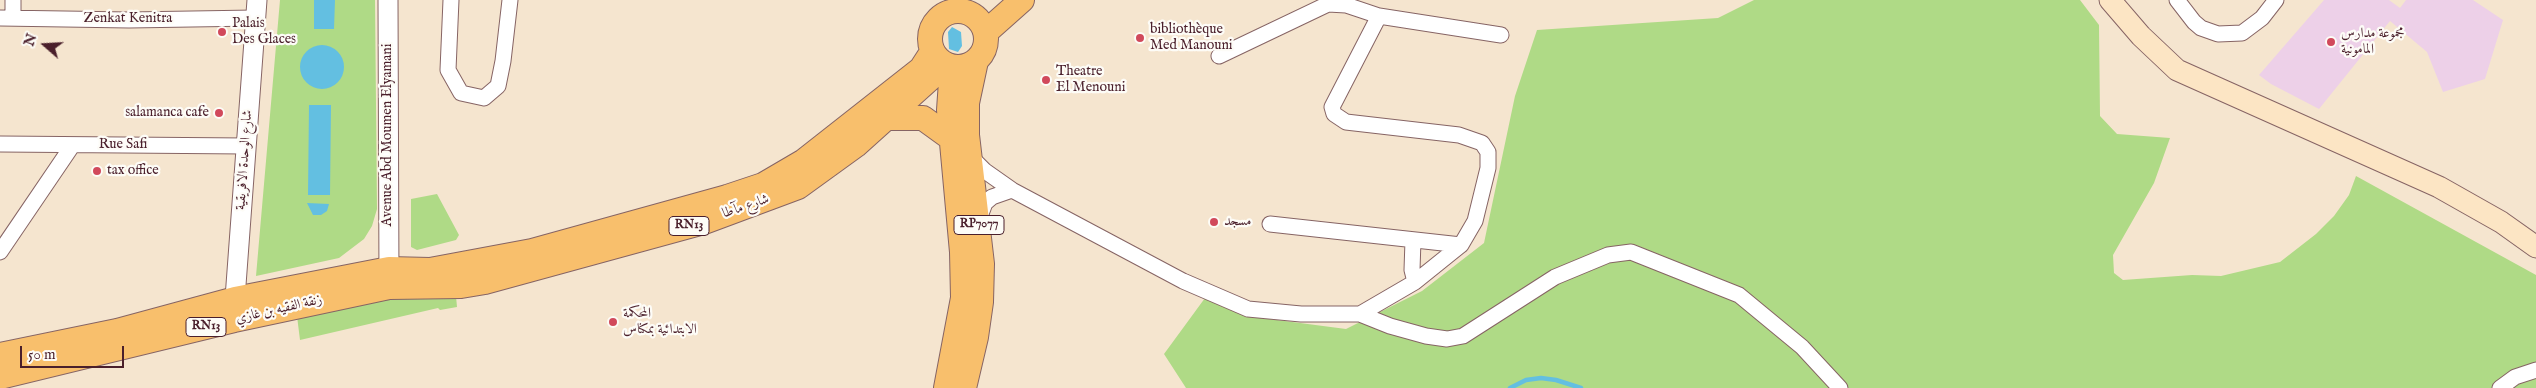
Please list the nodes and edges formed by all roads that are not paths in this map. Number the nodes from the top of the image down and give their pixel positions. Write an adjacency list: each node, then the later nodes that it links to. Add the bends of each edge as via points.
1 (13, 0): 12 (street)
2 (388, 0): 31 (street, Avenue Abd Moumen Elyamani)
3 (451, 0): 4 (street, via 448,70 461,93 484,98 498,86)
4 (510, 0)
5 (1022, 0): 13 (main road)
6 (2110, 0): 29 (main road, via 2140,36 2177,70 2439,187 2494,218)
7 (2177, 0): 8 (street, via 2194,22 2218,34 2242,33 2262,18)
8 (2276, 0)
9 (952, 7): 13 (main road, via 975,16); 16 (main road, via 930,36)
10 (256, 9): 12 (street, Zenkat Kenitra, via 129,20); 22 (street, شارع الوحدة الافريقية)
11 (1379, 16): 14 (street); 15 (street, via 1346,5 1328,4); 28 (street, via 1332,107 1334,114 1346,122 1459,135 1482,143 1488,152 1488,168 1475,221)
12 (7, 18)
13 (986, 32): 17 (main road, via 985,48)
14 (1501, 35)
15 (1219, 56)
16 (943, 61): 17 (main road, RN13, via 960,68); 18 (main road, شارع مآطا / RN13); 19 (main road, RP7077); 31 (main road, RN13, via 920,69 804,161 762,184 683,211 532,251)
17 (976, 61): 23 (main road, RP7077, via 966,104)
18 (887, 118): 19 (main road, via 923,118); 31 (main road, شارع مآطا / RN13, via 798,187 721,216 485,282 461,286)
19 (952, 138): 39 (main road, RP7077, via 963,298)
20 (0, 144): 21 (street, Rue Safi)
21 (72, 146): 22 (street, Rue Safi); 30 (street)
22 (246, 146): 33 (street, شارع الوحدة الافريقية)
23 (970, 156): 24 (street); 25 (main road, RP7077)
24 (1012, 190): 25 (street, via 992,197); 34 (street, via 1183,282 1248,308 1301,314)
25 (978, 221): 40 (main road, RP7077, via 981,302)
26 (1270, 224): 27 (street)
27 (1413, 240): 28 (street); 32 (street)
28 (1461, 245): 32 (street)
29 (2536, 247)
30 (0, 252)
31 (389, 278): 33 (main road, زنقة الفقيه بن غازي / RN13)
32 (1415, 282): 34 (street)
33 (234, 310): 35 (main road, RN13); 37 (main road, زنقة الفقيه بن غازي / RN13)
34 (1360, 314): 41 (street, via 1426,336 1447,339 1463,336 1555,277 1608,255 1632,252 1739,295 1802,347)
35 (0, 355)
36 (2536, 370): 42 (street, via 2515,377)
37 (24, 376): 38 (main road, RN13)
38 (0, 377)
39 (946, 388)
40 (964, 388)
41 (1840, 388)
42 (2500, 388)

